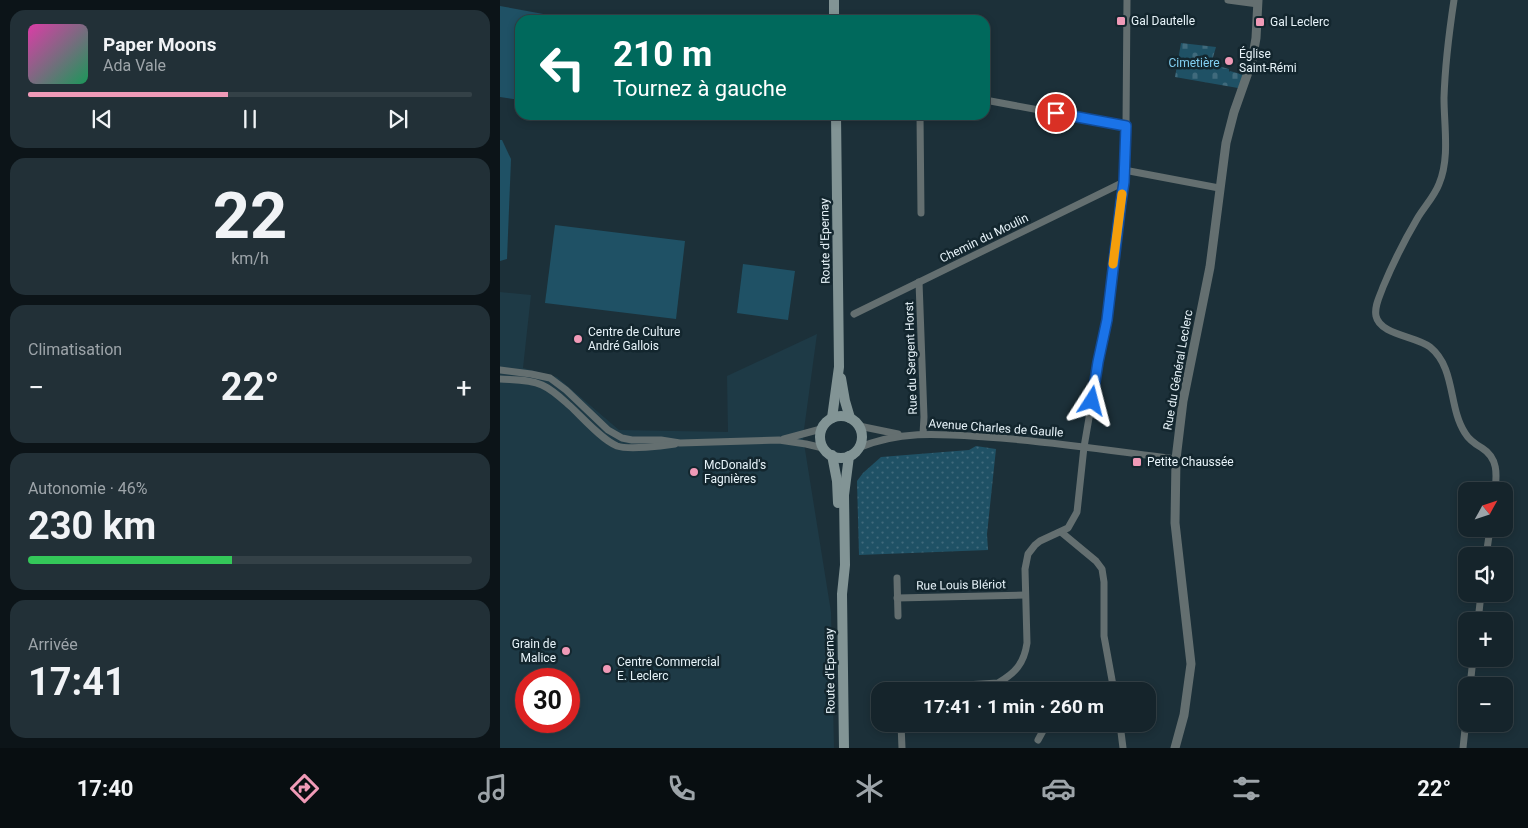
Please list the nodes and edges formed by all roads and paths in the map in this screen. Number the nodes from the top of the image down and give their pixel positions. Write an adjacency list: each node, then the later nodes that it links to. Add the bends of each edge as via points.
1 (834, 0): 6 (main road)
2 (1127, 0): 10 (street)
3 (1228, 0): 5 (street)
4 (1454, 0): 34 (street, via 1446,56 1443,172 1390,269 1376,315 1384,327 1423,342 1437,354 1448,376 1464,433 1490,454 1496,467)
5 (1258, 2): 13 (street, Rue du Général Leclerc, via 1252,62 1230,129)
6 (834, 15)
7 (990, 101): 10 (street)
8 (836, 120): 17 (main road, Route d'Epernay)
9 (920, 120): 14 (street)
10 (1126, 126): 11 (street)
11 (1124, 170): 12 (street); 13 (street)
12 (1124, 182): 15 (street, Chemin du Moulin); 28 (street, via 1107,320)
13 (1219, 188): 33 (street, Rue du Général Leclerc, via 1210,267 1182,401)
14 (922, 213)
15 (919, 282): 16 (street, Chemin du Moulin); 24 (street, Rue du Sergent Horst)
16 (854, 314)
17 (839, 367): 20 (main road, Route d'Epernay); 21 (main road, Route d'Epernay)
18 (500, 370): 27 (street, via 550,378 608,430 622,438)
19 (500, 379): 27 (street, via 541,384 616,446)
20 (832, 418): 21 (main road); 23 (main road)
21 (850, 418): 22 (main road)
22 (859, 426): 25 (street, Avenue Charles de Gaulle); 30 (main road, via 862,436)
23 (821, 429): 26 (street); 29 (main road, via 819,436)
24 (923, 434): 25 (street, Avenue Charles de Gaulle); 28 (street, Avenue Charles de Gaulle, via 1006,438)
25 (903, 435): 30 (street, Avenue Charles de Gaulle)
26 (779, 440): 27 (street); 29 (street)
27 (680, 443)
28 (1084, 447): 33 (street, Avenue Charles de Gaulle); 35 (street, via 1077,512 1068,528)
29 (824, 448): 31 (main road)
30 (858, 448): 32 (main road)
31 (832, 455): 32 (main road); 37 (main road, Route d'Epernay, via 837,481)
32 (850, 456): 37 (main road, Route d'Epernay, via 844,495)
33 (1176, 459): 51 (street, Rue du Général Leclerc, via 1175,522 1191,664 1184,715)
34 (1495, 482)
35 (1060, 532): 38 (street, via 1040,541 1028,554); 42 (street, via 1102,569 1104,636)
36 (897, 578): 39 (street, Rue Louis Blériot)
37 (842, 594): 48 (main road, Route d'Epernay)
38 (1025, 595): 39 (street, Rue Louis Blériot); 41 (street, via 1025,654 1016,670)
39 (897, 598): 40 (street, Rue Louis Blériot)
40 (898, 616)
41 (1000, 682)
42 (1112, 682)
43 (901, 732): 49 (street)
44 (1042, 732): 47 (street)
45 (1121, 732): 50 (street)
46 (1465, 732): 52 (street)
47 (1038, 740)
48 (844, 748)
49 (902, 748)
50 (1123, 748)
51 (1175, 748)
52 (1463, 748)

